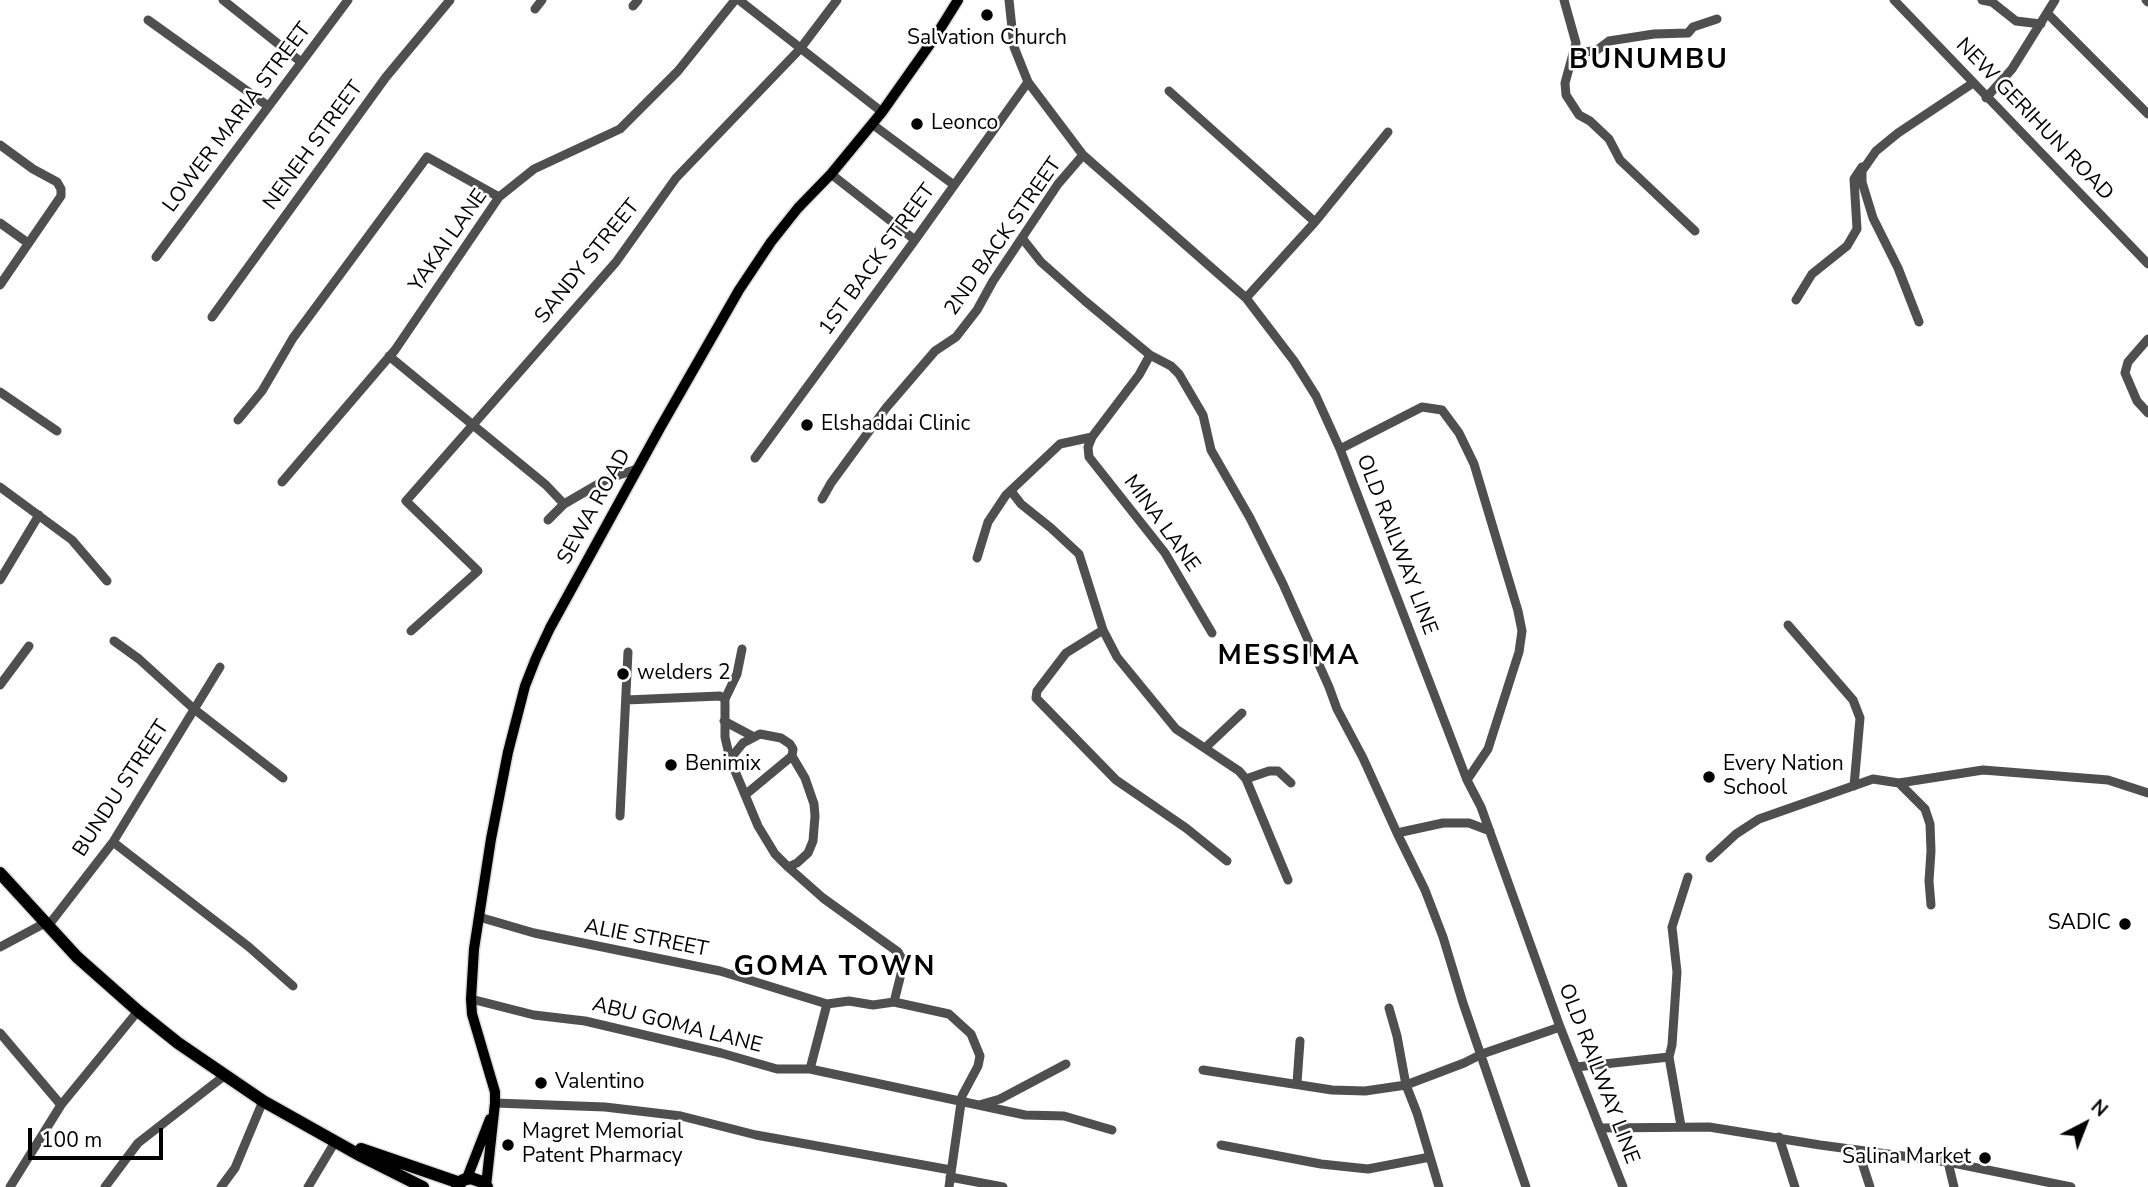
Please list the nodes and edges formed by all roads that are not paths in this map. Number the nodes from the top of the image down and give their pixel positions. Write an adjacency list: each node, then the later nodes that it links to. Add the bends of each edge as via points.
1 (223, 0): 20 (street)
2 (348, 0): 20 (street, LOWER MARIA STREET)
3 (542, 0): 13 (street)
4 (737, 0): 18 (street); 35 (street, YAKAI LANE, via 678,71 620,129 534,169)
5 (837, 0): 18 (street, SANDY STREET)
6 (958, 0): 26 (main road, SEWA ROAD)
7 (1009, 0): 21 (street, OLD RAILWAY LINE, via 1014,47)
8 (1564, 0): 19 (street, via 1576,43)
9 (1894, 0): 22 (street, NEW GERIHUN ROAD)
10 (1982, 0): 17 (street, via 1992,2 2016,21)
11 (2055, 0): 14 (street)
12 (443, 1): 47 (street, NENEH STREET)
13 (535, 9)
14 (2047, 13): 17 (street); 27 (street)
15 (1717, 19): 19 (street, via 1688,33 1609,41 1597,50)
16 (148, 20): 25 (street)
17 (2041, 24): 24 (street, via 2012,69)
18 (800, 49): 26 (street); 55 (street, SANDY STREET, via 676,178 616,262)
19 (1574, 54): 38 (street, via 1565,83 1566,95 1579,116 1609,139 1620,160)
20 (301, 62): 25 (street, LOWER MARIA STREET)
21 (1028, 82): 31 (street, OLD RAILWAY LINE); 34 (street, 1ST BACK STREET)
22 (1973, 83): 24 (street, NEW GERIHUN ROAD); 32 (street, via 1898,133)
23 (1169, 91): 36 (street)
24 (1986, 98): 43 (street, NEW GERIHUN ROAD)
25 (268, 106): 42 (street, LOWER MARIA STREET)
26 (882, 112): 28 (main road, SEWA ROAD)
27 (2148, 114)
28 (872, 124): 33 (main road, SEWA ROAD); 34 (street)
29 (1388, 132): 36 (street)
30 (0, 145): 41 (street, via 61,189 61,196)
31 (1083, 155): 39 (street, 2ND BACK STREET); 45 (street, OLD RAILWAY LINE)
32 (1867, 160): 46 (street, via 1854,179 1857,229 1847,246 1812,274); 48 (street, via 1862,183 1869,206)
33 (831, 174): 40 (street); 60 (main road, SEWA ROAD, via 798,208 757,263)
34 (954, 185): 40 (street, 1ST BACK STREET)
35 (499, 197): 51 (street, YAKAI LANE); 54 (street, via 427,157)
36 (1315, 222): 45 (street)
37 (0, 223): 41 (street)
38 (1695, 231)
39 (1022, 238): 50 (street, via 1041,262); 64 (street, 2ND BACK STREET, via 956,337 935,351 886,408)
40 (915, 240): 59 (street, 1ST BACK STREET)
41 (28, 243): 44 (street)
42 (156, 257)
43 (2148, 264)
44 (0, 285)
45 (1246, 298): 58 (street, OLD RAILWAY LINE, via 1308,384)
46 (1796, 300)
47 (212, 317)
48 (1919, 322)
49 (2148, 339): 53 (street, via 2128,362 2125,373 2137,401)
50 (1150, 355): 57 (street); 100 (street, via 1175,370 1203,415 1211,450 1283,584)
51 (389, 356): 55 (street); 61 (street, YAKAI LANE)
52 (0, 392): 56 (street)
53 (2148, 413)
54 (238, 420)
55 (473, 424): 65 (street); 73 (street, SANDY STREET, via 405,501 478,571)
56 (57, 431)
57 (1092, 437): 63 (street, via 1060,444); 74 (street, MINA LANE, via 1089,457 1165,553)
58 (1340, 449): 92 (street, OLD RAILWAY LINE); 92 (street, via 1422,407 1442,410 1474,464 1522,631 1488,749)
59 (755, 457)
60 (637, 470): 65 (street, via 607,479); 109 (main road, SEWA ROAD, via 550,628 525,686 508,752)
61 (282, 482)
62 (0, 487): 66 (street)
63 (1012, 491): 68 (street, via 988,522); 72 (street, via 1021,505 1079,554)
64 (822, 499)
65 (564, 504): 67 (street)
66 (39, 515): 69 (street); 70 (street, via 72,540)
67 (548, 520)
68 (977, 558)
69 (0, 579)
70 (107, 580)
71 (1788, 625): 95 (street, via 1853,700 1860,718)
72 (1103, 630): 87 (street, via 1117,657 1176,729); 103 (street, via 1066,653 1035,698 1116,780)
73 (411, 631)
74 (1212, 633)
75 (114, 641): 83 (street)
76 (30, 646): 80 (street)
77 (742, 649): 81 (street)
78 (628, 652): 82 (street)
79 (220, 667): 83 (street, BUNDU STREET)
80 (0, 685)
81 (725, 699): 82 (street); 85 (street)
82 (626, 700): 98 (street)
83 (194, 709): 90 (street); 101 (street, BUNDU STREET)
84 (1242, 713): 87 (street)
85 (724, 721): 86 (street); 89 (street)
86 (754, 737): 88 (street, via 781,738 790,744); 89 (street)
87 (1205, 748): 91 (street)
88 (792, 756): 97 (street); 104 (street, via 805,778 815,816 808,853)
89 (730, 759): 97 (street)
90 (283, 778)
91 (1246, 779): 93 (street, via 1278,771); 107 (street)
92 (1467, 780): 99 (street, OLD RAILWAY LINE)
93 (1291, 783)
94 (1899, 783): 95 (street, via 1873,779); 96 (street, via 1983,770 2108,780); 108 (street, via 1925,809 1930,824)
95 (1854, 786): 102 (street, via 1759,819)
96 (2148, 793)
97 (744, 795): 104 (street, via 775,854)
98 (620, 816)
99 (1490, 831): 100 (street, via 1469,823 1443,822); 118 (street, OLD RAILWAY LINE)
100 (1398, 833): 121 (street, via 1443,937)
101 (113, 842): 110 (street, BUNDU STREET); 112 (street)
102 (1710, 858)
103 (1227, 861)
104 (788, 867): 114 (street, via 898,953 904,962)
105 (0, 873): 110 (highway)
106 (1688, 877): 122 (street, via 1672,927 1677,972)
107 (1288, 880)
108 (1931, 905)
109 (479, 917): 113 (main road, SEWA ROAD); 115 (street, ALIE STREET, via 534,933 720,971)
110 (47, 925): 111 (street); 117 (highway)
111 (0, 947)
112 (293, 986)
113 (471, 999): 125 (street, ABU GOMA LANE, via 534,1015 585,1021 777,1069); 133 (main road, SEWA ROAD)
114 (894, 1002): 115 (street, ALIE STREET); 131 (street, ALIE STREET, via 949,1014 971,1034 978,1066)
115 (827, 1004): 125 (street)
116 (1389, 1008): 129 (street)
117 (138, 1011): 127 (highway); 132 (street)
118 (1560, 1027): 121 (street); 124 (street, OLD RAILWAY LINE)
119 (0, 1033): 132 (street)
120 (1300, 1041): 128 (street)
121 (1482, 1054): 129 (street); 155 (street)
122 (1669, 1057): 124 (street); 135 (street)
123 (1066, 1064): 134 (street)
124 (1576, 1067): 136 (street, OLD RAILWAY LINE)
125 (810, 1069): 131 (street, ABU GOMA LANE)
126 (1203, 1070): 128 (street)
127 (224, 1076): 130 (highway); 149 (street, via 138,1143)
128 (1297, 1083): 129 (street, via 1365,1091)
129 (1406, 1085): 142 (street)
130 (263, 1101): 139 (highway); 150 (street, via 235,1168)
131 (961, 1103): 134 (street, ABU GOMA LANE); 144 (street, ALIE STREET)
132 (61, 1105): 148 (street)
133 (495, 1106): 144 (street, via 605,1107 681,1116); 146 (main road); 147 (main road, SEWA ROAD)
134 (978, 1106): 137 (street, ABU GOMA LANE, via 1025,1115 1065,1116)
135 (1681, 1126): 136 (street); 138 (street)
136 (1601, 1128): 156 (street, OLD RAILWAY LINE)
137 (1112, 1130)
138 (1779, 1137): 141 (street); 157 (street)
139 (340, 1144): 145 (highway); 146 (highway); 151 (street)
140 (1221, 1145): 142 (street, via 1368,1169)
141 (1857, 1150): 143 (street); 158 (street)
142 (1430, 1157): 154 (street)
143 (1948, 1162): 159 (street); 160 (street)
144 (950, 1178): 153 (street)
145 (403, 1183): 152 (highway)
146 (461, 1183): 147 (highway, via 477,1179)
147 (487, 1186)
148 (10, 1187)
149 (105, 1187)
150 (221, 1187)
151 (309, 1187)
152 (423, 1187)
153 (1003, 1187)
154 (1438, 1187)
155 (1526, 1187)
156 (1623, 1187)
157 (1795, 1187)
158 (1870, 1187)
159 (1954, 1187)
160 (2071, 1187)

